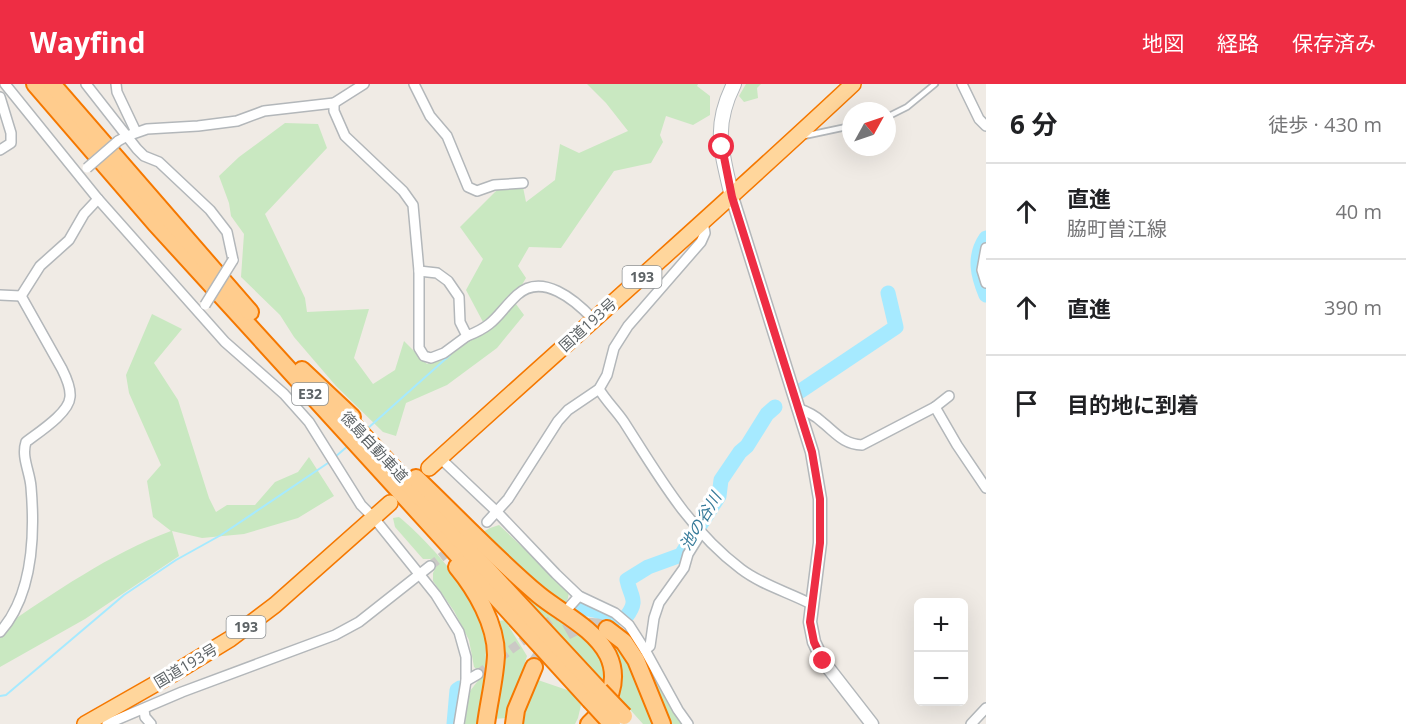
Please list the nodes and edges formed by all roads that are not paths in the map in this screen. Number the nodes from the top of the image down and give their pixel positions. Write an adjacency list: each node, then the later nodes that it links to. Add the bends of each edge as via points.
1 (5, 84): 20 (street)
2 (35, 84): 38 (highway, 徳島自動車道 / E32)
3 (52, 84): 33 (highway, 徳島自動車道 / E32)
4 (86, 84): 18 (street)
5 (116, 84): 18 (street)
6 (364, 84): 13 (street)
7 (414, 84): 21 (street, via 430,116 447,136 468,187 477,191)
8 (734, 84): 22 (main road, via 720,122)
9 (853, 84): 17 (highway, 国道193号 / 193)
10 (935, 84): 14 (lane)
11 (962, 84): 15 (street)
12 (0, 98): 19 (street, via 11,143)
13 (334, 103): 18 (street, via 264,111 237,121); 26 (street, via 345,136 403,191 413,206)
14 (896, 112)
15 (986, 126)
16 (842, 128): 17 (lane)
17 (800, 134): 22 (highway, 国道193号 / 193)
18 (127, 136): 20 (street, bridge); 30 (street, bridge, via 144,156 159,162 210,210 227,232 233,260)
19 (0, 150)
20 (77, 175): 23 (street)
21 (522, 183)
22 (732, 197): 24 (highway, 国道193号 / 193); 37 (street)
23 (98, 199): 29 (street, via 69,240 40,266); 30 (street)
24 (704, 222): 31 (highway, 国道193号 / 193); 34 (street, via 702,242 628,326 614,348 608,375)
25 (986, 248): 27 (street, via 982,270)
26 (419, 271): 32 (street, via 437,273 448,281 459,297 460,322); 32 (street, via 419,348 424,356 431,358 444,353)
27 (986, 283)
28 (0, 295): 29 (street)
29 (21, 296): 52 (street, via 67,379 70,397 66,408 26,442 33,514 28,566 23,590)
30 (202, 309): 43 (street, via 225,342 284,394 309,422 361,505)
31 (593, 319): 32 (street, via 554,288 542,285 518,294 483,330); 39 (highway, 国道193号 / 193)
32 (467, 336)
33 (302, 370): 57 (highway, 徳島自動車道 / E32); 66 (highway, via 513,572 596,639 613,671 612,689 607,705)
34 (599, 388): 42 (street, via 558,421 514,491); 45 (street, via 670,496)
35 (949, 396): 36 (street)
36 (935, 407): 37 (street, via 862,445 840,439 822,421); 40 (street)
37 (797, 408): 49 (street, via 812,452 820,499 820,543)
38 (359, 449): 57 (highway, 徳島自動車道 / E32); 64 (highway, via 463,575 482,606 493,632 496,654)
39 (435, 463): 42 (street)
40 (986, 488)
41 (390, 503): 43 (highway, 国道193号 / 193)
42 (496, 511): 44 (street); 48 (street)
43 (374, 518): 47 (street); 61 (highway, 国道193号 / 193, via 230,639)
44 (487, 522)
45 (699, 531): 49 (street, via 740,569); 53 (street, via 684,568 659,603 650,646)
46 (430, 566): 47 (street)
47 (420, 574): 56 (street, via 459,632 466,657); 59 (street, via 359,622 335,635)
48 (579, 596): 50 (street); 53 (street, via 615,613)
49 (811, 604): 69 (street, via 814,642 823,661)
50 (570, 606)
51 (607, 629): 67 (highway, via 624,642 636,660)
52 (0, 632)
53 (645, 650): 68 (street)
54 (534, 667): 65 (highway)
55 (478, 674): 56 (street)
56 (466, 681): 63 (street)
57 (595, 695): 60 (highway, 徳島自動車道 / E32, bridge)
58 (986, 708): 70 (street)
59 (144, 710): 61 (street); 62 (street)
60 (622, 721)
61 (97, 723)
62 (151, 724)
63 (459, 724)
64 (486, 724)
65 (514, 724)
66 (589, 724)
67 (662, 724)
68 (688, 724)
69 (872, 724)
70 (971, 724)

